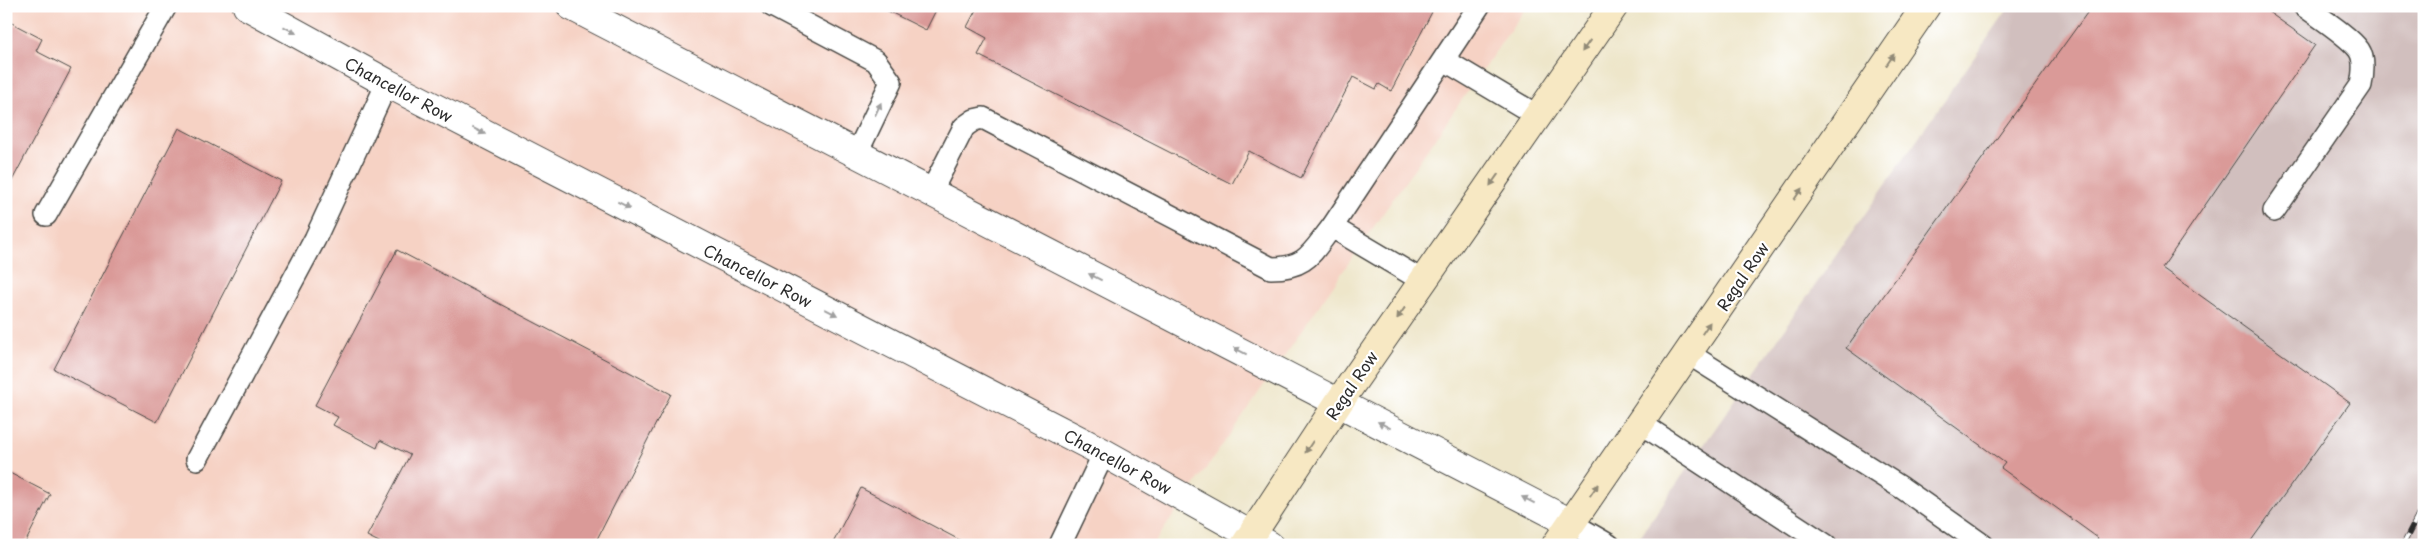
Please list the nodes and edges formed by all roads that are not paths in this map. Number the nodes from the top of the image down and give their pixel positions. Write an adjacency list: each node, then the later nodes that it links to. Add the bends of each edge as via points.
1 (166, 6): 15 (lane)
2 (247, 6): 10 (street, Chancellor Row, one-way to 10)
3 (571, 6): 12 (street)
4 (772, 6): 12 (lane, one-way to 4, via 891,82 876,61)
5 (1479, 6): 9 (lane)
6 (1614, 6): 11 (main road, Regal Row, one-way to 11)
7 (1926, 6): 18 (main road, Regal Row, one-way to 7)
8 (2304, 6): 14 (lane, via 2360,51 2364,70 2361,84)
9 (1444, 60): 11 (lane); 16 (lane)
10 (387, 84): 21 (street, Chancellor Row, one-way to 21); 22 (lane, via 315,239)
11 (1538, 116): 17 (main road, Regal Row, one-way to 17)
12 (857, 153): 13 (street)
13 (931, 192): 16 (lane, via 964,127 983,118 1271,268 1295,266 1307,259); 19 (street, one-way to 13)
14 (2274, 210)
15 (46, 215)
16 (1332, 227): 17 (lane)
17 (1424, 281): 19 (main road, Regal Row, one-way to 19)
18 (1689, 354): 20 (main road, Regal Row); 29 (lane, via 1902,488)
19 (1339, 402): 23 (street, one-way to 19); 24 (main road, Regal Row, one-way to 24)
20 (1640, 423): 23 (main road, Regal Row, one-way to 20); 28 (lane)
21 (1104, 453): 24 (street, Chancellor Row); 25 (lane)
22 (197, 459)
23 (1572, 523): 26 (main road, Regal Row); 27 (lane)
24 (1255, 542)
25 (1060, 545)
26 (1556, 545)
27 (1609, 545)
28 (1826, 545)
29 (1983, 545)

